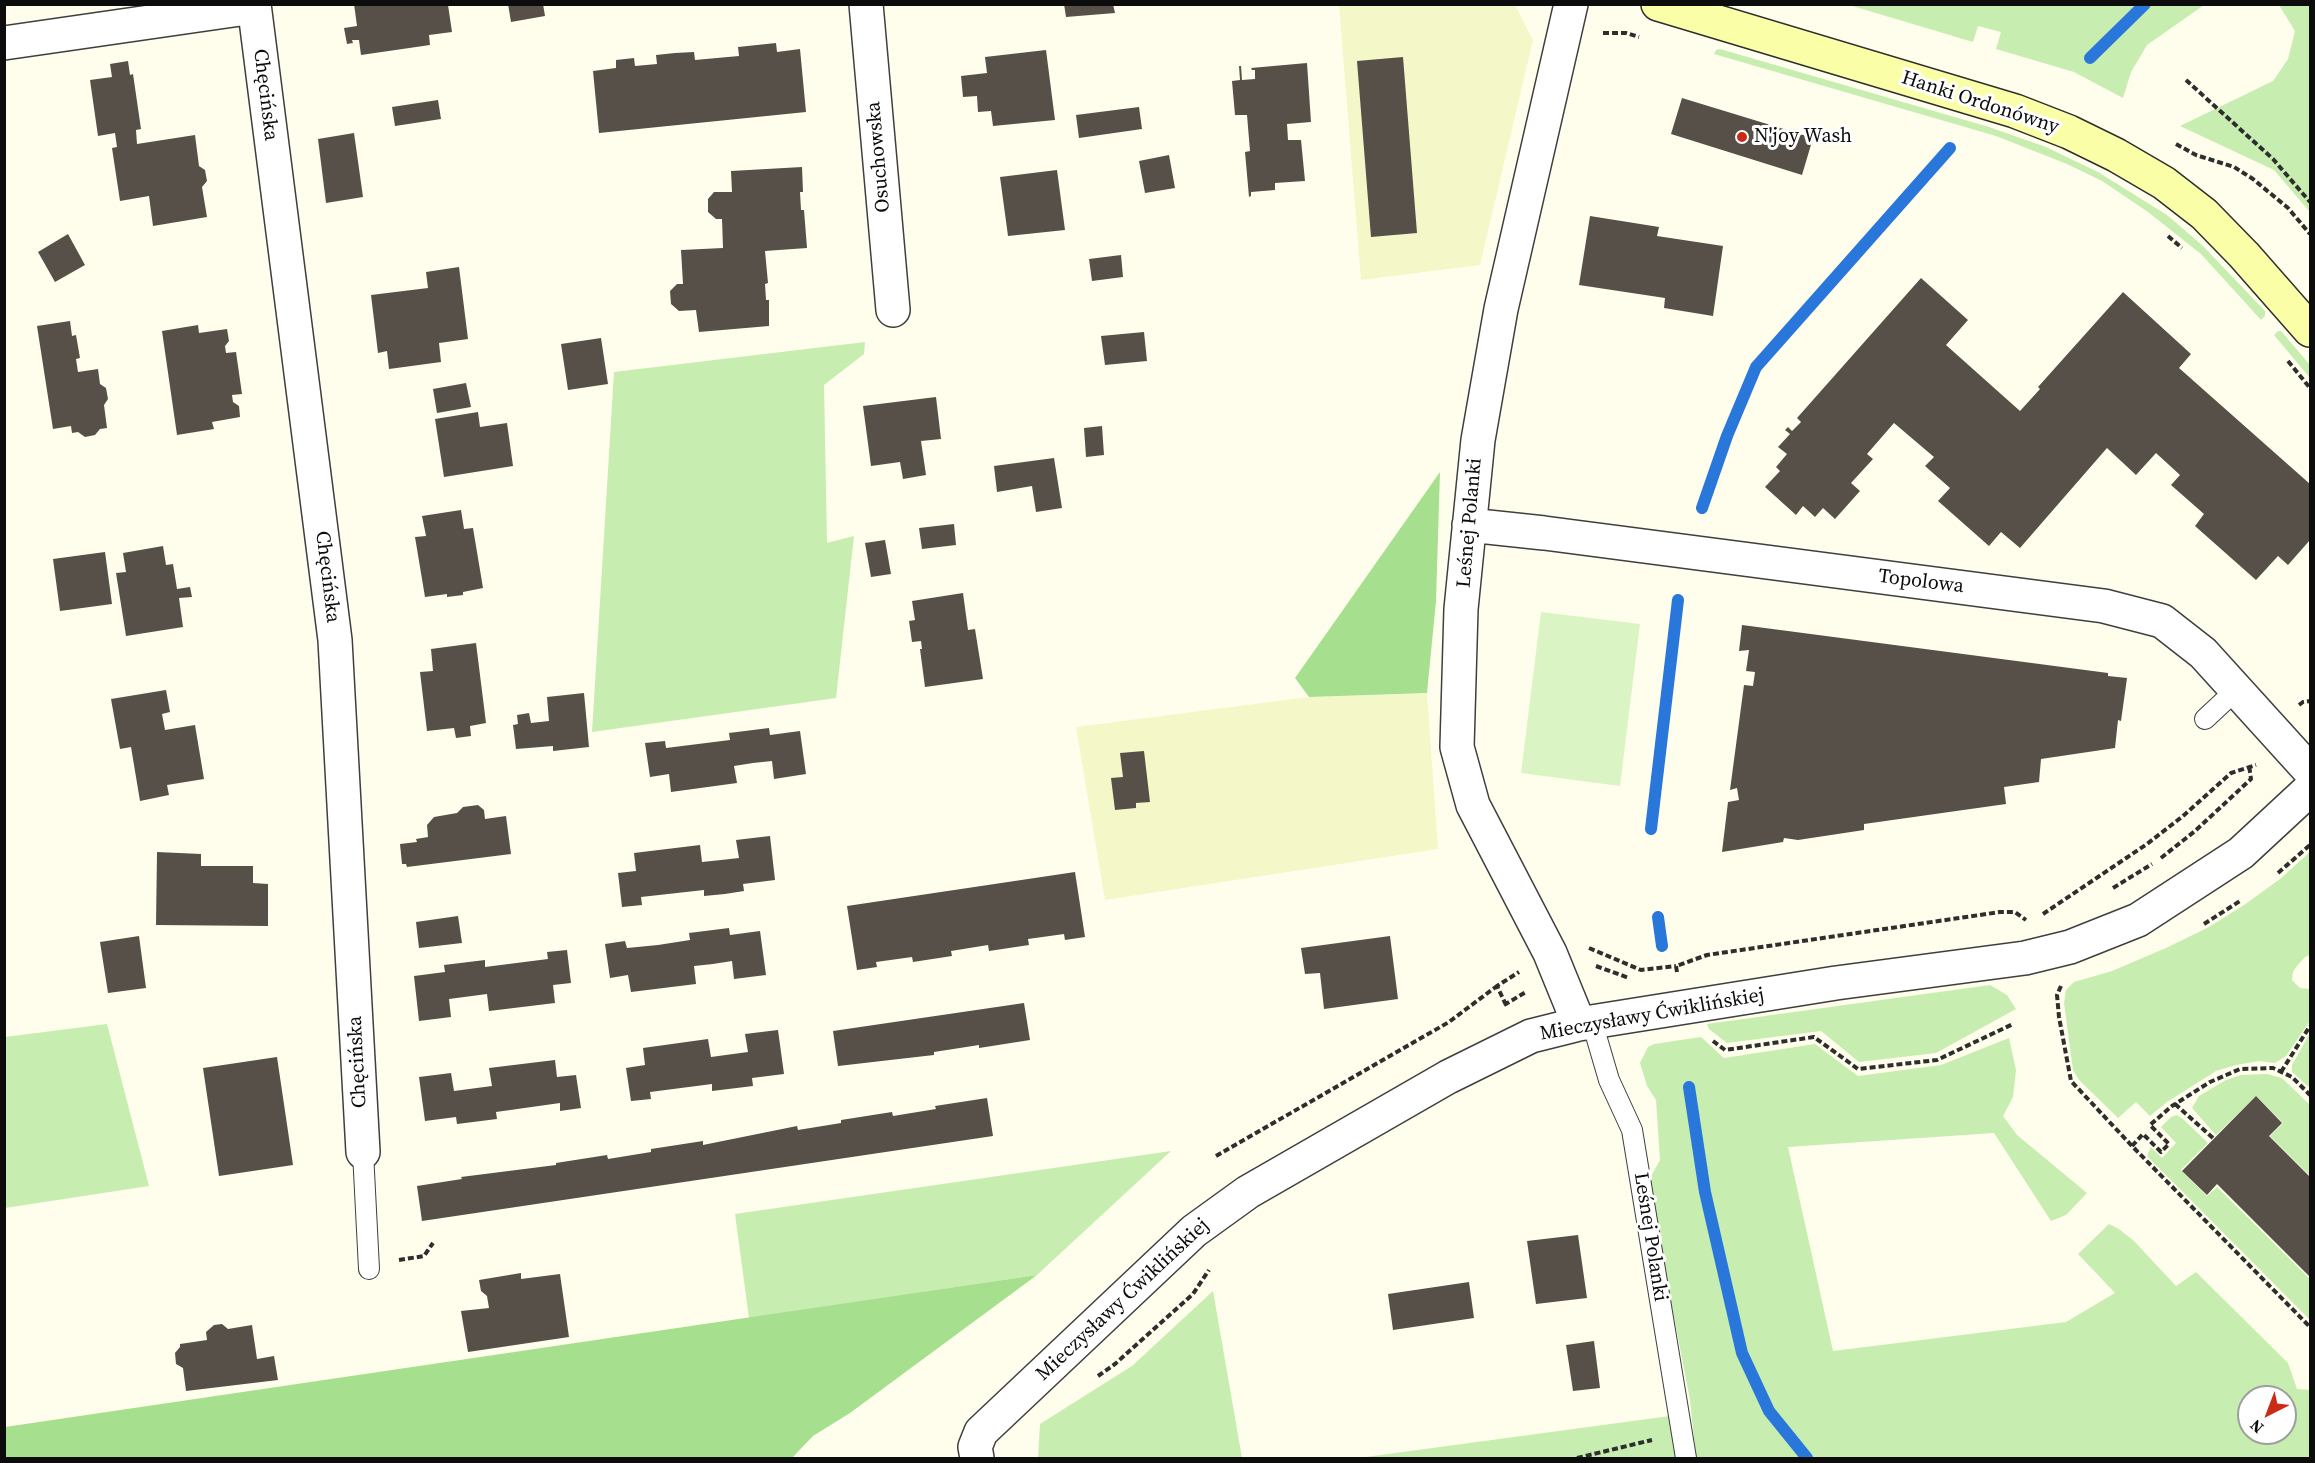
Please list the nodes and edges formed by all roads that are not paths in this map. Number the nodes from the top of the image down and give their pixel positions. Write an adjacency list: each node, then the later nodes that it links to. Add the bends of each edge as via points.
1 (866, 4): 6 (street, Osuchowska)
2 (1571, 4): 8 (street, Leśnej Polanki, via 1491,362 1475,458)
3 (1658, 4): 7 (street, Hanki Ordonówny, via 2015,111 2116,155 2164,183 2204,214)
4 (254, 6): 5 (street); 14 (street, Chęcińska, via 335,640)
5 (4, 43)
6 (892, 310)
7 (2310, 330)
8 (1469, 525): 9 (street, Topolowa, via 2104,606 2163,621 2203,653); 13 (street, Leśnej Polanki, via 1461,609 1457,747 1473,805)
9 (2236, 690): 10 (lane); 11 (street, Topolowa)
10 (2205, 719)
11 (2310, 771)
12 (2310, 789): 13 (street, Mieczysławy Ćwiklińskiej, via 2231,859 2138,920 2070,947 2025,958)
13 (1586, 1023): 16 (street, Mieczysławy Ćwiklińskiej, via 1531,1036 1448,1077 1268,1181 1194,1231 981,1432); 17 (lane, Leśnej Polanki, via 1632,1131)
14 (363, 1152): 15 (lane)
15 (369, 1269)
16 (976, 1453)
17 (1686, 1458)

